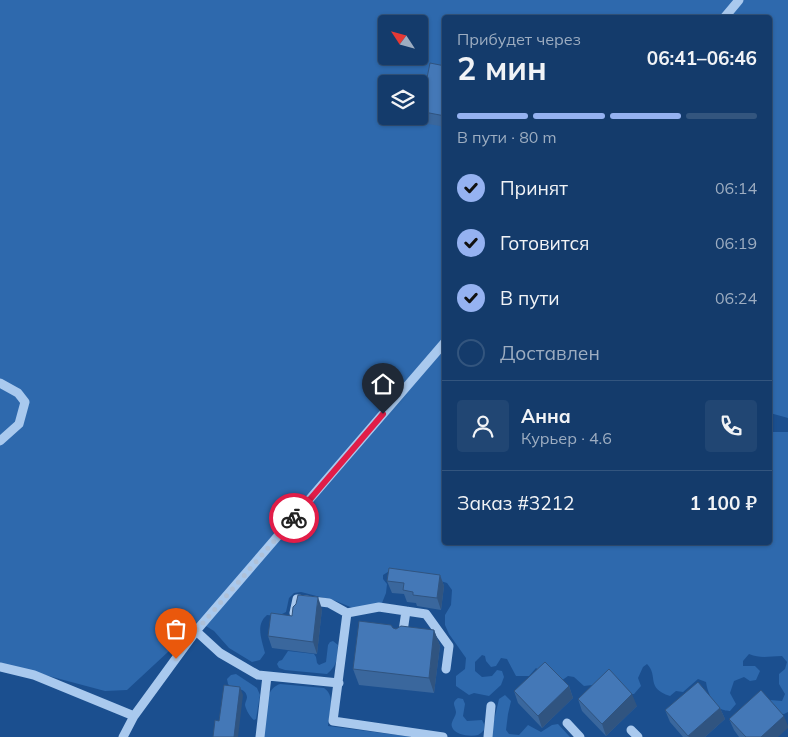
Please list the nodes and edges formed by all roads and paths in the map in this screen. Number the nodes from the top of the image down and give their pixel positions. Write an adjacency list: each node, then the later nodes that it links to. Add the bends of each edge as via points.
1 (739, 0): 2 (street)
2 (726, 15)
3 (442, 345): 9 (street)
4 (0, 383): 5 (street, via 18,393 24,402 20,424)
5 (0, 441)
6 (406, 611): 7 (street, via 379,607); 10 (street); 12 (street, via 426,614 449,646)
7 (347, 613): 8 (street, via 328,603 297,599); 14 (street)
8 (294, 614)
9 (196, 631): 13 (street, via 220,653 258,675); 16 (street)
10 (402, 638)
11 (0, 667): 16 (street, via 34,675)
12 (446, 668)
13 (267, 676): 14 (street); 21 (street)
14 (339, 683): 19 (street, via 333,721)
15 (491, 706): 23 (street)
16 (134, 716): 20 (street)
17 (567, 723): 24 (street)
18 (632, 730): 25 (street)
19 (426, 736): 22 (street)
20 (123, 737)
21 (260, 737)
22 (443, 737)
23 (488, 737)
24 (580, 737)
25 (638, 737)

